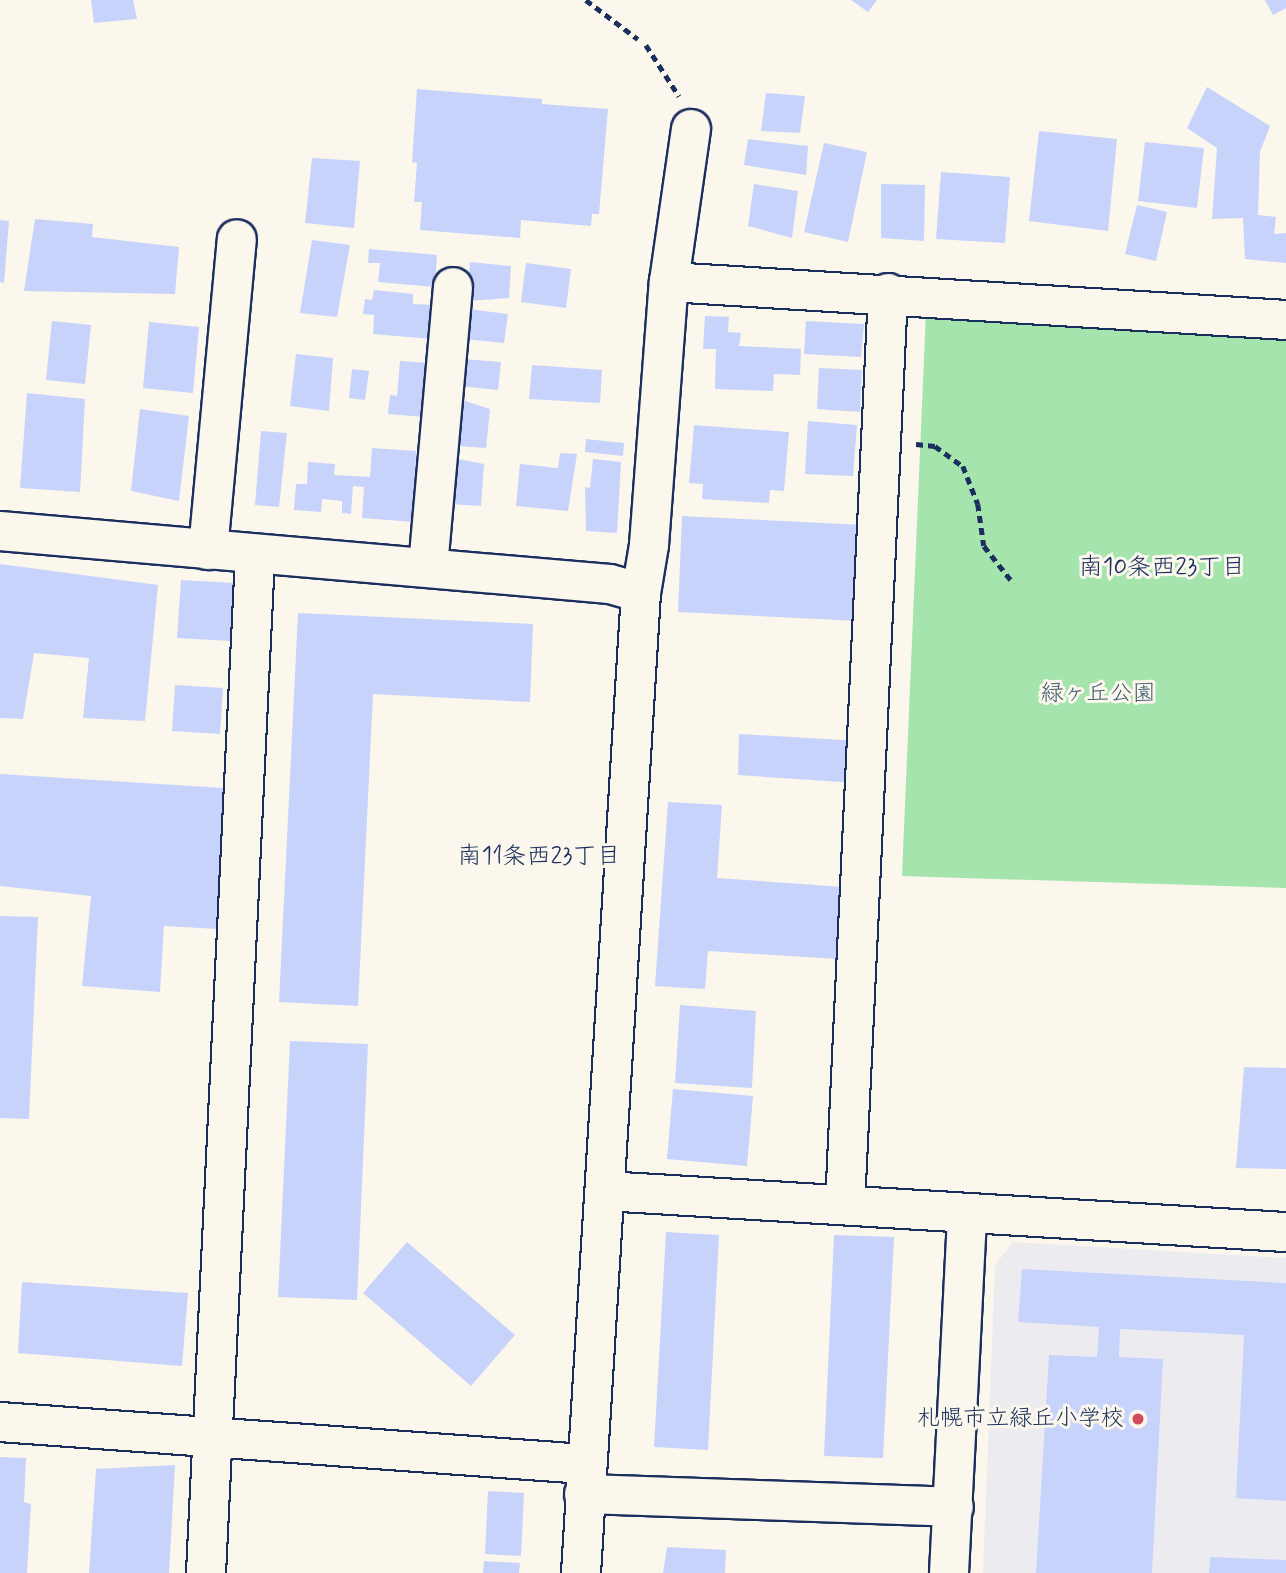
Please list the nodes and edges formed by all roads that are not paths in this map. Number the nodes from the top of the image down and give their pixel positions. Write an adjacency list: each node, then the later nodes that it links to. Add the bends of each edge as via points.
1 (687, 116): 3 (street)
2 (237, 239): 8 (street)
3 (668, 282): 5 (street); 11 (street, via 649,545)
4 (453, 287): 10 (street)
5 (888, 293): 6 (street); 13 (street)
6 (1286, 320)
7 (0, 531): 8 (street)
8 (208, 550): 9 (street)
9 (255, 555): 10 (street); 17 (street)
10 (428, 567): 11 (street, via 610,584)
11 (640, 593): 12 (street)
12 (605, 1191): 13 (street); 18 (street)
13 (845, 1205): 14 (street)
14 (967, 1215): 15 (street); 19 (street)
15 (1286, 1231)
16 (0, 1422): 17 (street)
17 (213, 1437): 18 (street); 20 (street)
18 (585, 1479): 19 (street); 21 (street)
19 (954, 1507): 22 (street)
20 (206, 1573)
21 (581, 1573)
22 (949, 1573)

